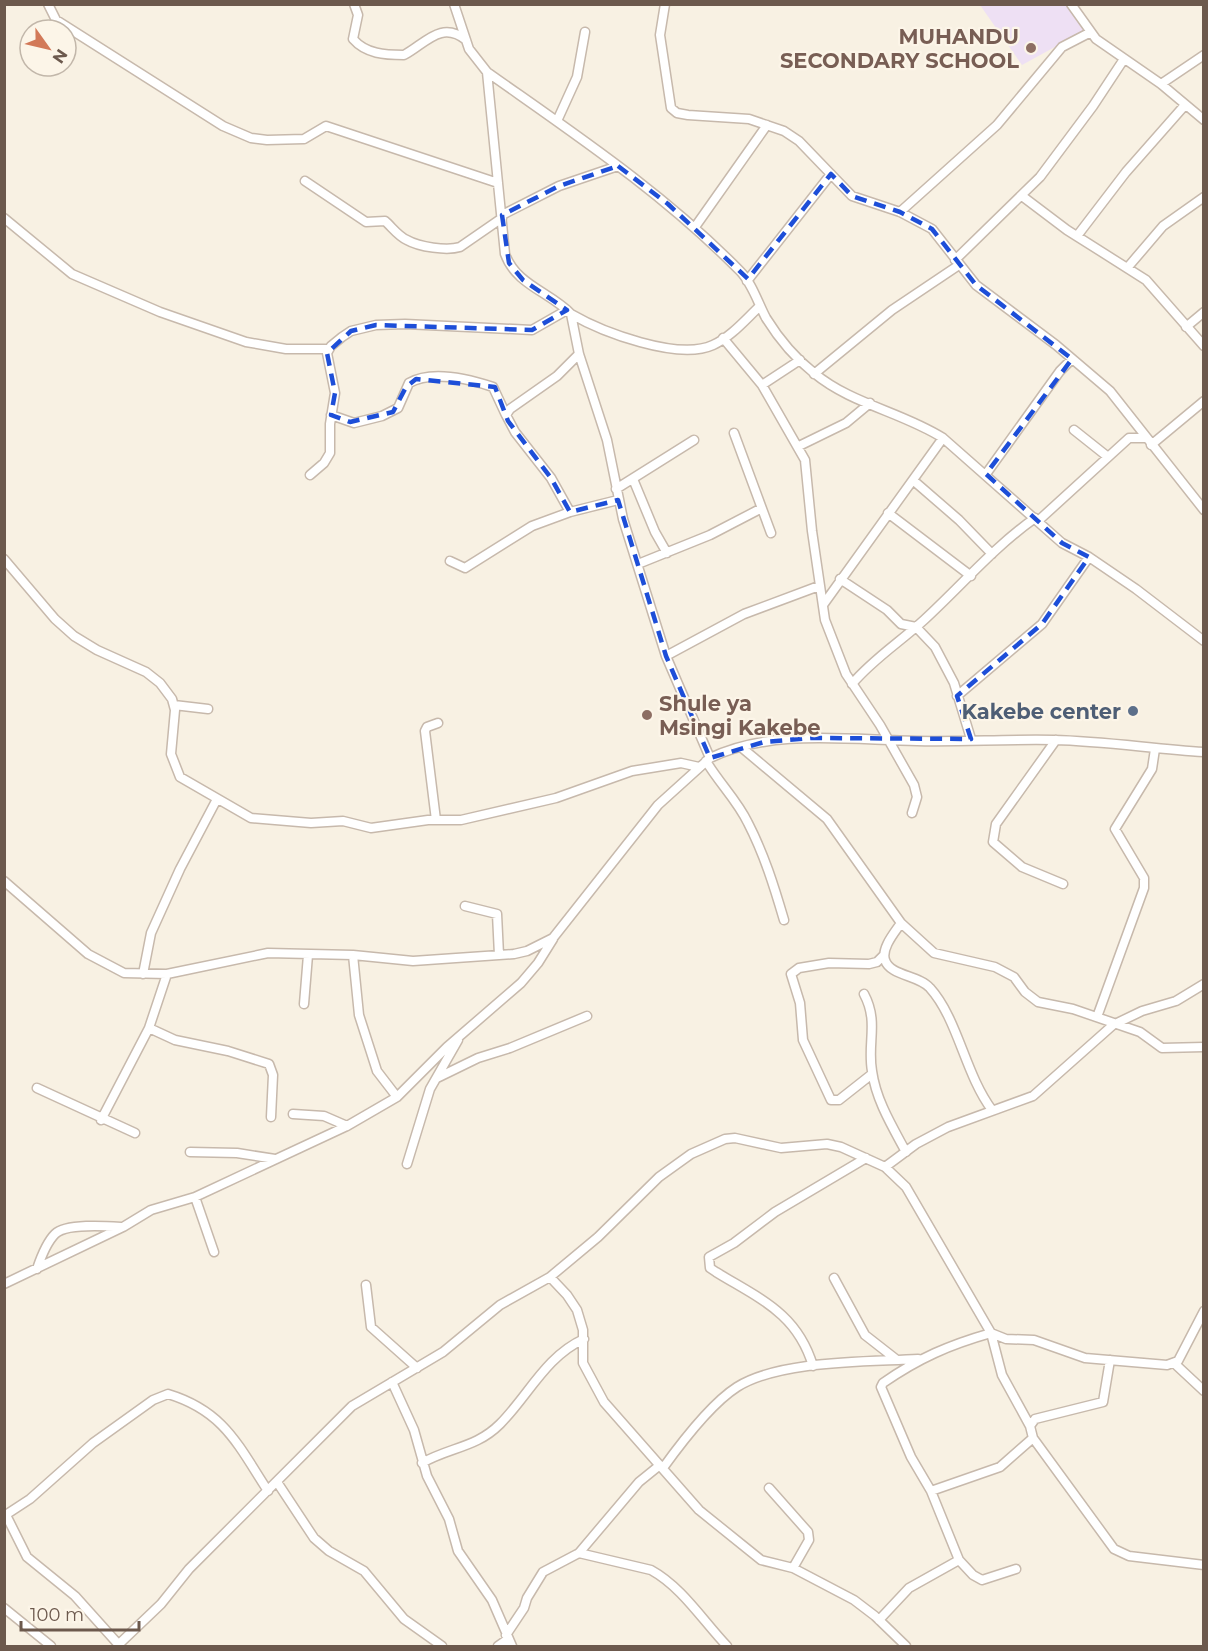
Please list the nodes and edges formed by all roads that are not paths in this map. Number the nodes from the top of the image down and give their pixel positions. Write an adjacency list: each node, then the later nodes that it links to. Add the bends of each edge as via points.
1 (48, 4): 20 (street, via 56,20 223,126 251,138 304,139 326,126)
2 (354, 4): 8 (street, via 358,15 353,39 376,53 404,55 443,32 460,34)
3 (454, 4): 8 (street)
4 (665, 4): 16 (street, via 660,34 671,108 677,113 739,117)
5 (1071, 4): 7 (street)
6 (585, 32): 15 (street, via 577,76)
7 (1089, 33): 10 (street); 23 (street, via 1062,47 997,125)
8 (466, 40): 11 (street)
9 (1203, 55): 12 (street)
10 (1124, 59): 12 (street); 21 (street, via 1057,156)
11 (487, 72): 15 (street); 20 (street)
12 (1161, 84): 13 (street)
13 (1185, 105): 14 (street); 27 (street)
14 (1203, 120)
15 (557, 121): 17 (street)
16 (767, 125): 18 (street, via 784,130 799,141); 26 (street)
17 (618, 166): 24 (street, via 559,186); 26 (street)
18 (831, 174): 23 (street, via 856,198); 30 (street)
19 (305, 181): 24 (street, via 366,222 385,221 412,242 453,249)
20 (498, 183): 24 (street)
21 (1022, 196): 27 (street); 28 (street, via 977,236)
22 (1203, 197): 29 (street, via 1163,226)
23 (900, 212): 28 (street, via 932,230)
24 (502, 217): 32 (street, via 508,263 523,280)
25 (4, 218): 37 (street, via 72,274 149,308 246,342 286,349)
26 (694, 227): 30 (street)
27 (1077, 236): 29 (street)
28 (957, 262): 39 (street, via 976,285); 41 (street, via 892,309)
29 (1128, 267): 34 (street, via 1162,296)
30 (747, 281): 31 (street)
31 (760, 306): 35 (street); 40 (street, via 779,337)
32 (569, 312): 35 (street, via 604,332 649,345 698,348); 37 (street, via 532,330 376,325 351,331); 38 (street)
33 (1203, 312): 34 (street)
34 (1186, 327): 36 (street)
35 (723, 338): 42 (street)
36 (1203, 346)
37 (328, 349): 45 (street, via 335,393)
38 (579, 354): 46 (street); 58 (street, via 608,440)
39 (1072, 359): 51 (street, via 1110,391); 54 (street)
40 (800, 360): 41 (street); 42 (street)
41 (814, 374): 44 (street)
42 (762, 385): 52 (street)
43 (1203, 401): 51 (street)
44 (870, 403): 49 (street, via 922,424); 52 (street, via 846,423)
45 (331, 415): 46 (street, via 354,423 393,412 406,387 426,377 493,387); 55 (street, via 329,455)
46 (506, 415): 62 (street)
47 (1074, 430): 53 (street)
48 (734, 433): 60 (street)
49 (943, 438): 54 (street); 57 (street)
50 (694, 440): 56 (street)
51 (1148, 441): 53 (street, via 1129,438); 61 (street)
52 (799, 446): 74 (street, via 805,460)
53 (1108, 457): 64 (street)
54 (986, 474): 64 (street)
55 (310, 475)
56 (633, 479): 58 (street); 66 (street)
57 (914, 481): 63 (street); 67 (street)
58 (616, 489): 59 (street)
59 (618, 500): 62 (street); 71 (street)
60 (760, 509): 65 (street); 66 (street, via 725,529)
61 (1203, 510)
62 (570, 512): 70 (street, via 515,535 465,568)
63 (888, 513): 72 (street); 73 (street)
64 (1036, 519): 67 (street); 68 (street, via 1062,543)
65 (771, 532)
66 (667, 553): 71 (street)
67 (992, 554): 72 (street)
68 (1089, 557): 77 (street); 80 (street, via 1042,624)
69 (4, 559): 81 (street, via 74,636 154,677)
70 (450, 561)
71 (638, 564): 78 (street)
72 (971, 576): 76 (street)
73 (840, 579): 75 (street); 76 (street, via 888,610 901,624)
74 (819, 586): 75 (street); 78 (street, via 744,614)
75 (823, 605): 79 (street, via 827,628)
76 (916, 627): 79 (street); 80 (street, via 943,659)
77 (1203, 641)
78 (666, 656): 90 (street)
79 (852, 684): 86 (street)
80 (957, 696): 84 (street)
81 (174, 705): 82 (street); 91 (street, via 171,754 180,777)
82 (208, 709)
83 (438, 723): 93 (street, via 425,731)
84 (971, 739): 85 (street); 86 (street)
85 (1056, 740): 88 (street); 95 (street, via 996,824 993,842 1022,867)
86 (888, 741): 87 (street, via 810,738); 92 (street, via 915,785 917,797)
87 (741, 747): 90 (street); 98 (street, via 827,819)
88 (1155, 749): 89 (street); 110 (street, via 1152,769 1115,829 1144,878 1144,888)
89 (1203, 752)
90 (705, 762): 93 (street, via 632,771 523,807 461,820); 97 (street, via 748,822 772,877); 99 (street, via 658,805)
91 (217, 799): 93 (street, via 258,819 343,821 370,828); 105 (street, via 151,933)
92 (912, 813)
93 (436, 820)
94 (4, 881): 105 (street, via 88,954 124,973)
95 (1063, 884)
96 (465, 906): 102 (street, via 497,914)
97 (783, 920)
98 (901, 923): 103 (street); 110 (street, via 934,953 995,966 1014,977 1038,1002)
99 (553, 939): 102 (street, via 527,951); 113 (street, via 521,983)
100 (308, 955): 101 (street); 104 (street, via 258,954); 108 (street)
101 (353, 955): 102 (street, via 413,961); 118 (street, via 359,1015 377,1071)
102 (499, 955)
103 (884, 955): 115 (street, via 869,964 830,963 799,968 791,974 800,1003 804,1040 831,1100 839,1100); 119 (street, via 891,968 931,988 977,1088)
104 (167, 974): 105 (street); 112 (street)
105 (143, 975)
106 (1203, 984): 111 (street, via 1176,1001)
107 (864, 994): 115 (street, via 873,1016)
108 (304, 1004)
109 (587, 1016): 116 (street)
110 (1097, 1017): 111 (street)
111 (1113, 1025): 114 (street, via 1145,1034 1162,1048); 119 (street, via 1033,1096)
112 (149, 1028): 121 (street, via 175,1040 242,1054 269,1064 273,1075); 122 (street)
113 (463, 1032): 116 (street); 118 (street)
114 (1203, 1047)
115 (872, 1074): 126 (street, via 879,1099)
116 (437, 1077): 129 (street, via 423,1108)
117 (37, 1088): 122 (street)
118 (397, 1097): 123 (street)
119 (992, 1110): 126 (street, via 948,1126)
120 (293, 1114): 123 (street, via 324,1116)
121 (271, 1117)
122 (101, 1120): 124 (street)
123 (347, 1126): 128 (street)
124 (135, 1133)
125 (190, 1152): 128 (street)
126 (906, 1152): 130 (street)
127 (866, 1158): 130 (street); 135 (street, via 827,1144 781,1148 735,1138 712,1143 659,1177); 146 (street, via 709,1257 710,1268 782,1313 803,1339)
128 (275, 1159): 131 (street)
129 (407, 1164)
130 (885, 1167): 140 (street, via 915,1200)
131 (195, 1197): 132 (street, via 158,1207); 133 (street)
132 (123, 1227): 134 (street); 134 (street, via 79,1227 58,1232 46,1247)
133 (214, 1252)
134 (37, 1269): 137 (street)
135 (550, 1277): 141 (street, via 577,1310); 147 (street, via 500,1305)
136 (834, 1278): 143 (street, via 865,1335)
137 (4, 1284)
138 (366, 1285): 147 (street, via 371,1327)
139 (1203, 1311): 145 (street)
140 (991, 1333): 142 (street); 144 (street, via 1006,1339 1034,1340 1074,1356); 150 (street, via 1002,1375)
141 (584, 1339): 152 (street, via 560,1354 500,1424 478,1442 447,1450); 153 (street, via 583,1363 592,1383 620,1423)
142 (918, 1359): 143 (street); 157 (street, via 881,1387 911,1457)
143 (897, 1360): 146 (street)
144 (1110, 1360): 145 (street); 150 (street, via 1103,1402 1043,1416)
145 (1174, 1364): 149 (street)
146 (813, 1366): 153 (street, via 776,1373 736,1388)
147 (417, 1368): 148 (street)
148 (392, 1382): 152 (street, via 414,1430); 154 (street, via 352,1406)
149 (1203, 1391)
150 (1030, 1426): 151 (street)
151 (1033, 1438): 157 (street, via 1000,1467); 161 (street, via 1114,1549 1129,1556)
152 (422, 1463): 166 (street, via 458,1551 492,1600)
153 (661, 1466): 159 (street, via 639,1482); 162 (street, via 699,1510 750,1552 761,1560)
154 (277, 1482): 156 (street); 169 (street, via 314,1538 364,1571 404,1619)
155 (769, 1488): 162 (street, via 808,1532 809,1540)
156 (268, 1491): 158 (street, via 222,1423 199,1405 168,1394 153,1400 93,1443); 167 (street)
157 (931, 1491): 160 (street)
158 (5, 1515): 167 (street, via 27,1557 75,1596)
159 (579, 1553): 166 (street, via 543,1572); 171 (street, via 660,1575)
160 (959, 1560): 163 (street, via 982,1580); 165 (street, via 909,1588)
161 (1203, 1564)
162 (793, 1568): 165 (street, via 854,1600)
163 (1016, 1569)
164 (4, 1608): 168 (street)
165 (879, 1620): 172 (street)
166 (509, 1640): 170 (street)
167 (118, 1646)
168 (51, 1647)
169 (442, 1647)
170 (498, 1647)
171 (727, 1647)
172 (906, 1647)

